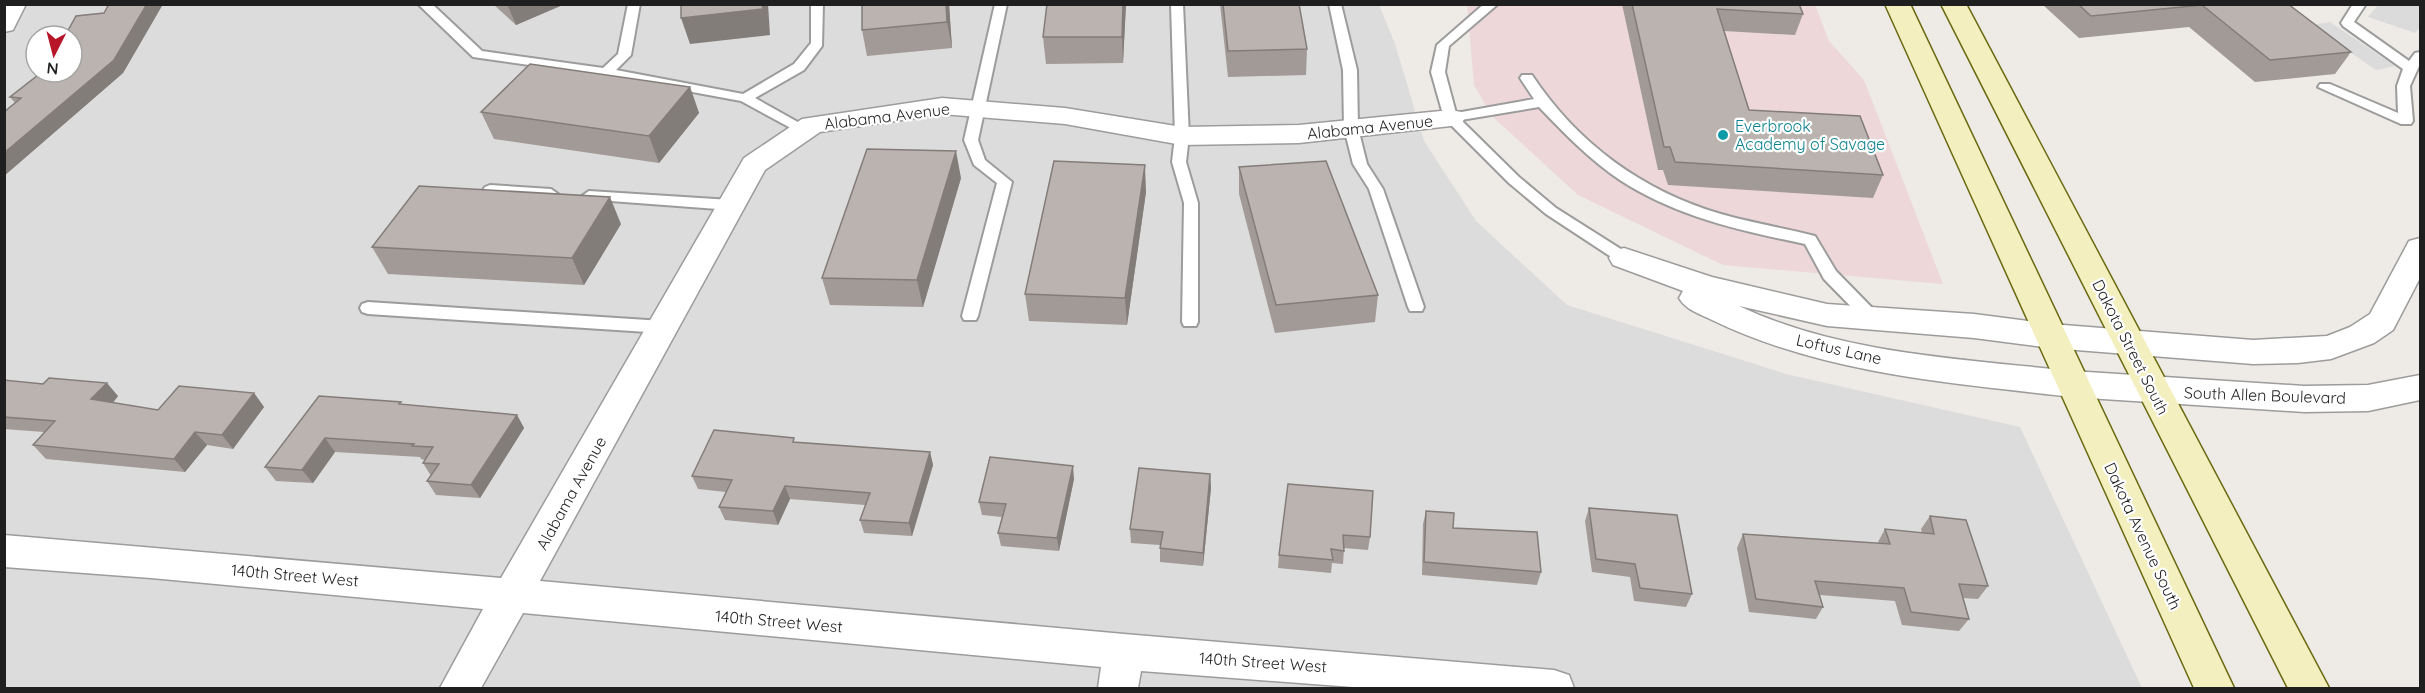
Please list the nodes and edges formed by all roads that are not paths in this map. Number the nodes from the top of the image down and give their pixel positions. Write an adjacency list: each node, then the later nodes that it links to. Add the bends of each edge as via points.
1 (14, 4): 12 (street)
2 (424, 4): 15 (lane, via 478,54)
3 (634, 4): 15 (lane, via 624,55)
4 (817, 4): 18 (lane, via 817,43 799,67)
5 (1001, 4): 20 (lane)
6 (1177, 4): 24 (lane)
7 (1335, 4): 22 (lane, via 1350,70)
8 (1492, 4): 21 (lane, Loftus Lane, via 1443,45 1438,72)
9 (1897, 4): 36 (main road)
10 (1953, 4): 37 (main road, Dakota Street South)
11 (2354, 6): 14 (lane, via 2347,23)
12 (4, 25)
13 (2421, 56): 14 (lane)
14 (2410, 68): 17 (lane, via 2402,87 2406,121)
15 (606, 72): 18 (lane)
16 (1527, 78): 19 (lane)
17 (2325, 87)
18 (745, 98): 23 (lane)
19 (1542, 102): 21 (lane); 33 (lane, via 1577,139 1625,177 1681,205 1746,227 1810,240 1830,276)
20 (980, 109): 23 (street, Alabama Avenue, via 942,106 812,125); 24 (street, Alabama Avenue, via 1065,116); 32 (lane, via 971,140 980,162 1005,182)
21 (1451, 118): 22 (street, Alabama Avenue); 28 (lane, Loftus Lane, via 1551,211)
22 (1351, 128): 24 (street, Alabama Avenue, via 1299,134); 30 (lane, via 1360,164 1376,189)
23 (805, 130): 26 (street, Alabama Avenue, via 754,164)
24 (1182, 136): 34 (lane, via 1179,162 1191,203)
25 (490, 190): 26 (lane)
26 (731, 205): 35 (street, Alabama Avenue)
27 (2421, 248): 37 (street, via 2382,322 2331,347 2253,352)
28 (1624, 258): 29 (lane, Loftus Lane); 33 (street, Loftus Lane, via 1729,293 1827,315)
29 (1654, 276): 38 (street, Loftus Lane, via 1726,315 1792,339 1867,357)
30 (1416, 307)
31 (368, 308): 35 (lane)
32 (970, 316)
33 (1873, 319): 36 (street, Loftus Lane)
34 (1190, 322)
35 (663, 327): 42 (street, Alabama Avenue)
36 (2050, 336): 37 (street); 38 (main road)
37 (2129, 343): 40 (main road, Dakota Street South)
38 (2072, 384): 40 (street, South Allen Boulevard); 46 (main road, Dakota Avenue South)
39 (2421, 388): 40 (street, South Allen Boulevard, via 2357,399)
40 (2153, 390): 47 (main road, Dakota Street South)
41 (4, 551): 42 (street, 140th Street West)
42 (513, 596): 43 (street, 140th Street West); 44 (street, Alabama Avenue)
43 (1121, 670): 45 (street, 140th Street West, via 1362,670)
44 (460, 688)
45 (1554, 688)
46 (2214, 688)
47 (2309, 688)

